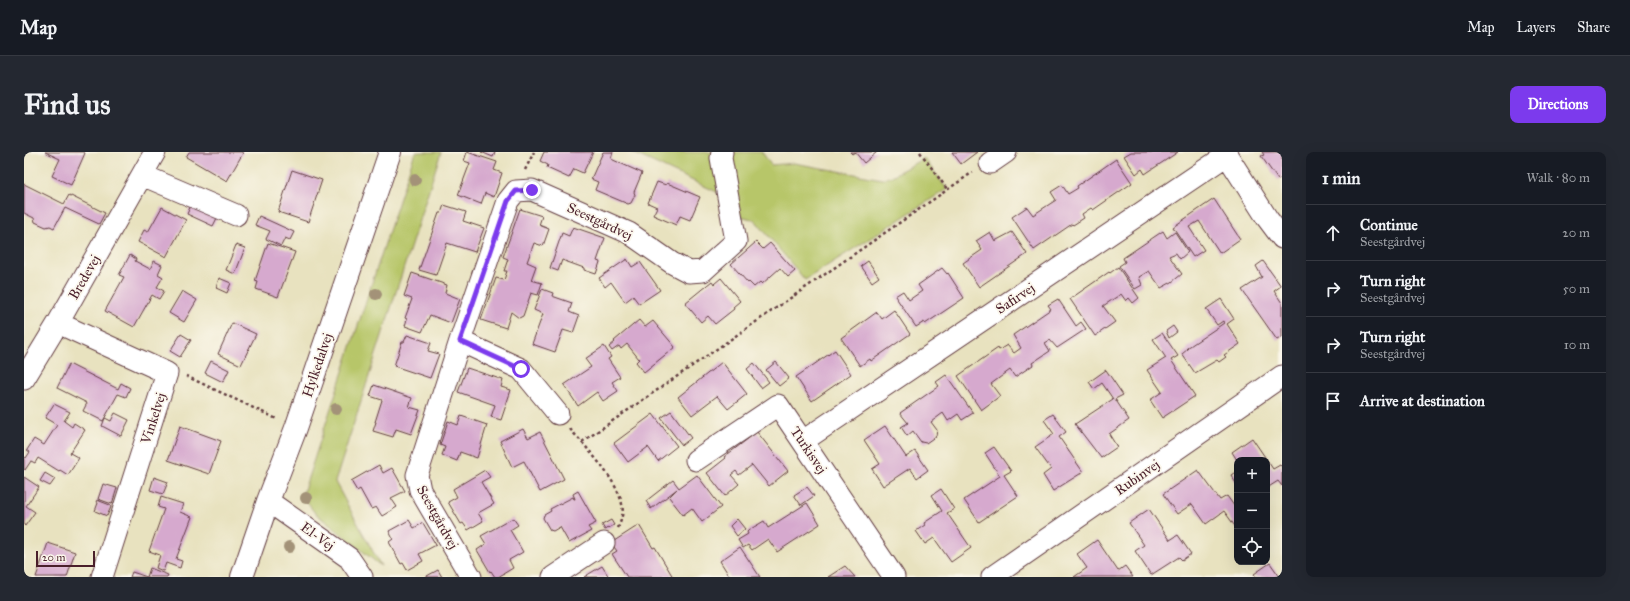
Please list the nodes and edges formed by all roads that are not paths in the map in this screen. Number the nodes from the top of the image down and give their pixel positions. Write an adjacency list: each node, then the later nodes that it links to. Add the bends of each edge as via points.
1 (156, 152): 5 (street, Bredevej)
2 (390, 152): 15 (street, Hylkedalvej, via 296,428)
3 (722, 152): 9 (street, Seestgårdvej, via 736,241 703,271 689,272 672,264 629,233 532,190 516,191 508,201)
4 (1226, 154): 7 (street); 13 (street, Safirvej)
5 (142, 175): 6 (street); 8 (street, Bredevej)
6 (236, 215)
7 (1282, 238)
8 (58, 323): 11 (street, Bredevej); 17 (street, Vinkelvej, via 167,374)
9 (460, 341): 12 (street, via 521,369); 20 (street, Seestgårdvej, via 417,475 420,490)
10 (1282, 376): 23 (street, Rubinvej)
11 (24, 379)
12 (558, 414)
13 (804, 441): 14 (street, Turkisvej, via 778,405); 22 (street, Turkisvej)
14 (696, 460)
15 (268, 501): 18 (street, Hylkedalvej); 19 (street, El-Vej, via 349,558)
16 (604, 543): 21 (street)
17 (102, 577)
18 (242, 577)
19 (362, 577)
20 (471, 577)
21 (553, 577)
22 (894, 577)
23 (992, 577)

